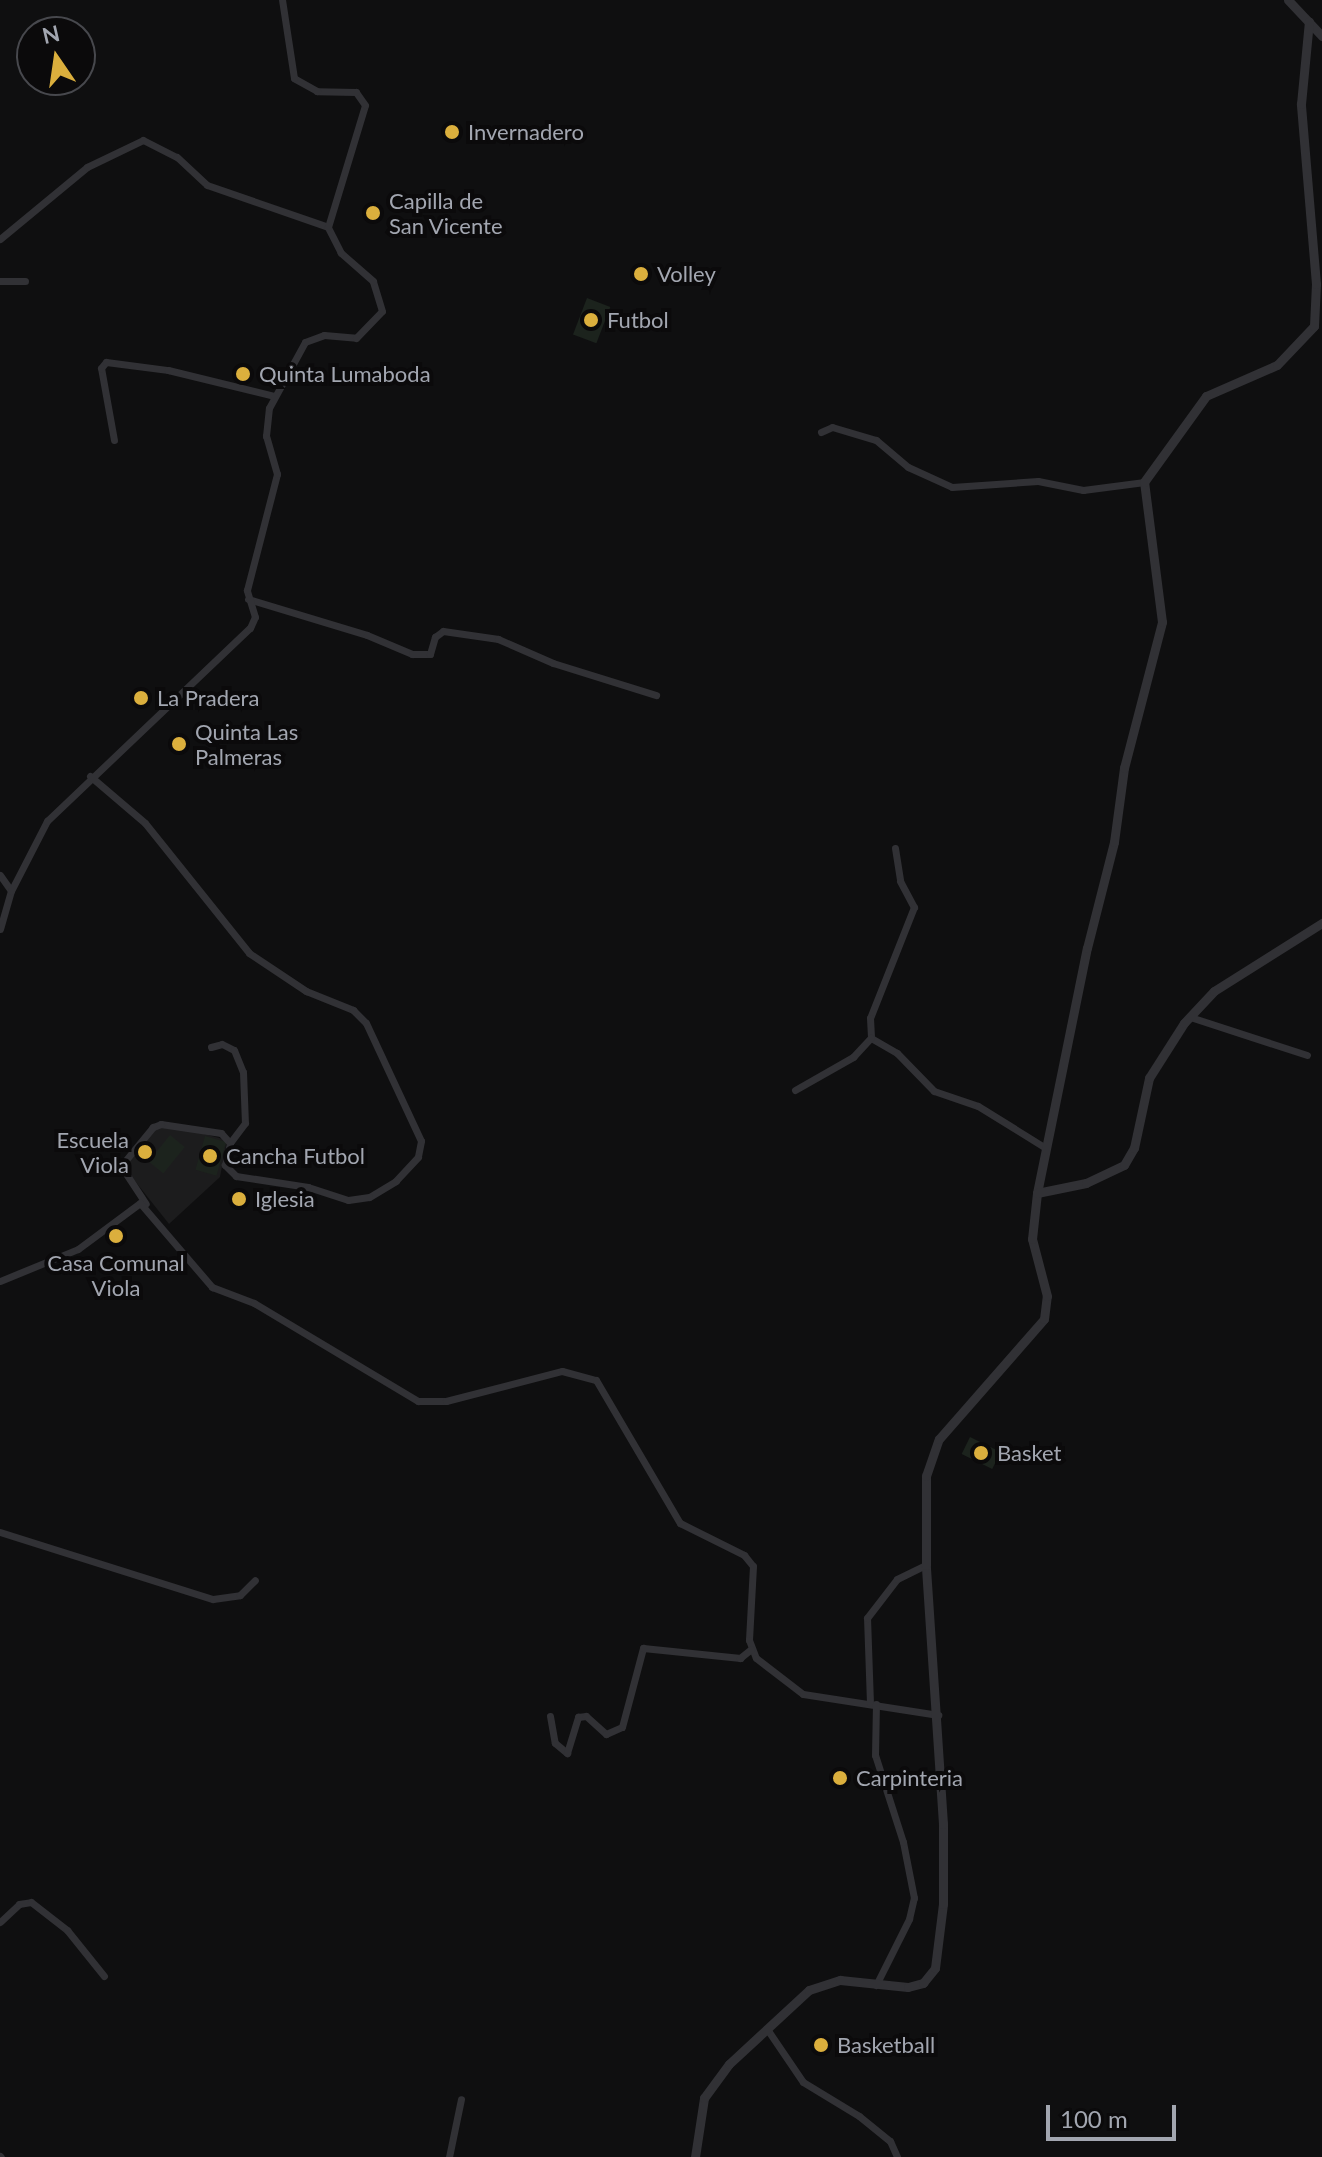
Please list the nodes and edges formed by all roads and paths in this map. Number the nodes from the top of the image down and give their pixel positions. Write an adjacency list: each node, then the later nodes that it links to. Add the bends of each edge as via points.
1 (282, 0): 5 (street, via 294,78 317,91 356,92 365,105)
2 (1288, 0): 3 (street)
3 (1309, 21): 4 (street); 12 (street, via 1301,104 1316,284 1314,326 1277,365 1213,389)
4 (1322, 36)
5 (328, 227): 6 (street, via 207,185 177,157 143,140 129,142 87,167); 9 (street, via 341,253 373,281 382,311 356,338 324,335 305,342)
6 (0, 239)
7 (0, 281): 8 (street)
8 (25, 281)
9 (275, 396): 11 (street, via 168,370 106,362 101,368); 13 (street, via 266,436 277,474 251,565)
10 (821, 432): 12 (street, via 832,427 876,440 908,467 952,487 1038,481 1083,490)
11 (114, 440)
12 (1144, 482): 27 (street, via 1162,622 1124,768 1114,842)
13 (248, 599): 14 (street, via 412,654 430,654 435,637 443,631 498,639 553,663); 15 (street, via 255,617 236,644)
14 (656, 695)
15 (90, 776): 18 (street, via 47,821); 26 (street, via 145,823 249,953 306,991 353,1010 366,1023 416,1123 422,1151 388,1187 348,1200 308,1187 236,1176 225,1165)
16 (895, 848): 22 (street, via 900,881 914,907 870,1018)
17 (0, 875): 18 (street)
18 (11, 891): 20 (street)
19 (1322, 923): 21 (street, via 1214,991)
20 (0, 929)
21 (1190, 1017): 24 (street); 28 (street, via 1156,1062 1134,1148 1124,1165 1086,1183)
22 (871, 1038): 25 (street, via 853,1057); 27 (street, via 897,1053 934,1091 978,1106)
23 (211, 1047): 26 (street, via 222,1044 234,1050 243,1072 245,1123)
24 (1307, 1055)
25 (795, 1090)
26 (230, 1143): 29 (street, via 221,1133 173,1123 153,1127 121,1166)
27 (1044, 1147): 28 (street)
28 (1037, 1193): 32 (street, via 1032,1239 1047,1296 1044,1319 931,1453)
29 (146, 1204): 30 (street, via 127,1211 78,1249); 34 (street, via 212,1287 266,1309 418,1401 446,1401 562,1371 596,1380 680,1523 744,1555 753,1566)
30 (0, 1281)
31 (0, 1532): 33 (street, via 213,1599 240,1595)
32 (926, 1565): 35 (street, via 897,1579 867,1618); 36 (street)
33 (255, 1580)
34 (751, 1649): 35 (street, via 803,1694); 37 (street, via 740,1658 643,1648 622,1727 606,1734 586,1716 578,1717 567,1753 555,1743)
35 (873, 1703): 36 (street); 40 (street, via 875,1755 903,1842 914,1898)
36 (938, 1715): 40 (street, via 943,1904 935,1968 916,1985)
37 (550, 1716)
38 (0, 1922): 39 (street, via 19,1904 31,1902 67,1930)
39 (104, 1976)
40 (876, 1985): 41 (street, via 824,1982)
41 (767, 2029): 44 (street, via 729,2064 704,2098); 45 (street, via 803,2082 859,2116 890,2141)
42 (461, 2099): 43 (street)
43 (449, 2157)
44 (695, 2157)
45 (897, 2157)

